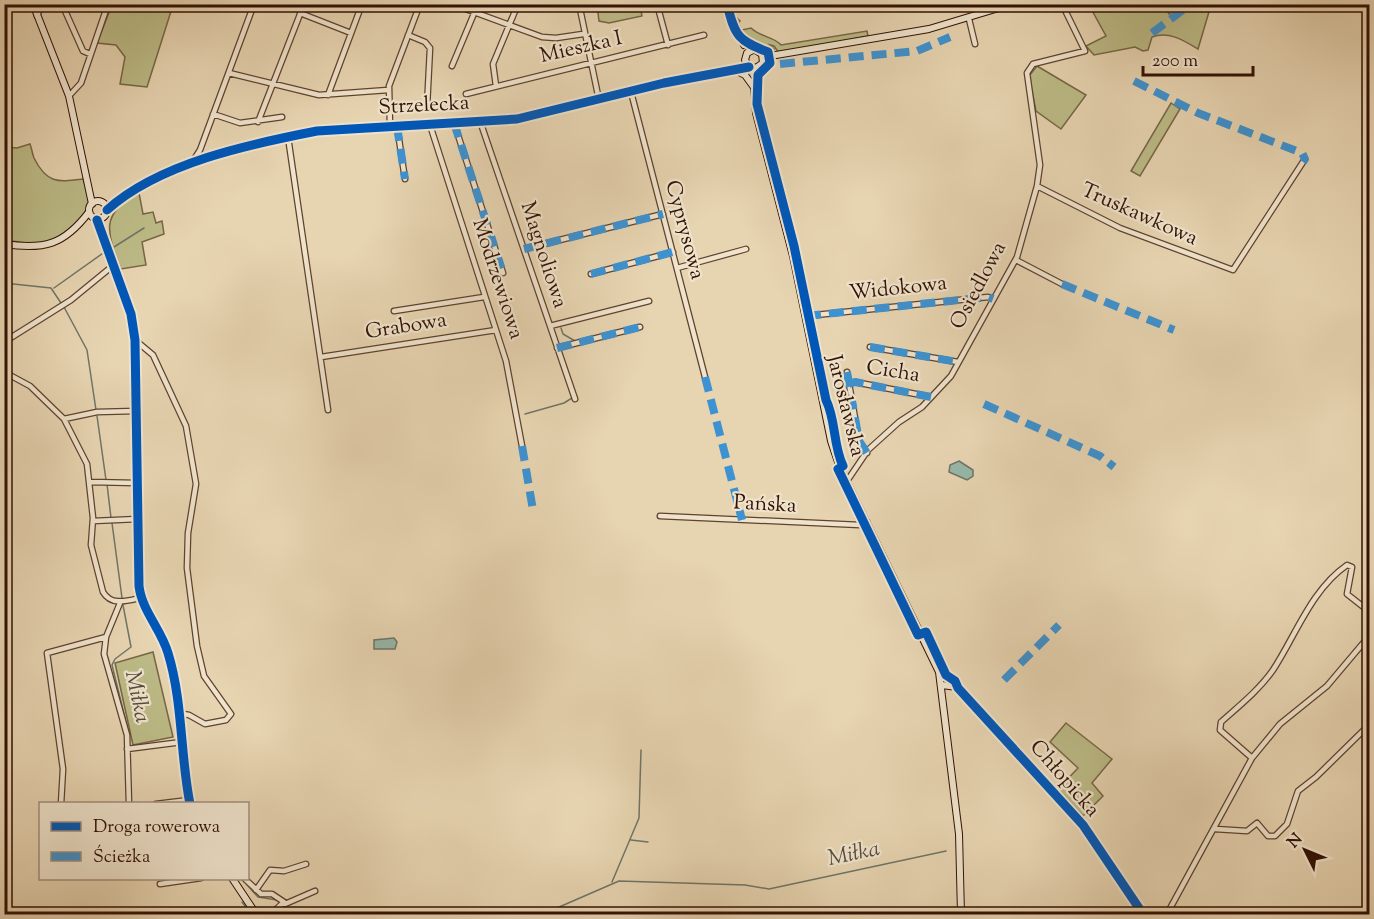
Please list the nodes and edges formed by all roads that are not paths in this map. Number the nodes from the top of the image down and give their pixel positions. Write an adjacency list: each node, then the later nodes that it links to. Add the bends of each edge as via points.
1 (33, 4): 19 (street)
2 (42, 4): 19 (street)
3 (62, 4): 30 (street, via 83,51)
4 (108, 4): 30 (street)
5 (255, 4): 39 (street)
6 (304, 4): 17 (street)
7 (362, 4): 22 (street)
8 (420, 4): 24 (street)
9 (452, 4): 18 (street)
10 (478, 4): 18 (street)
11 (518, 4): 21 (street)
12 (657, 4): 28 (street)
13 (727, 4): 26 (street)
14 (1012, 4): 20 (street)
15 (1062, 4): 64 (street, Osiedlowa, via 1085,51 1033,64 1027,76 1039,151)
16 (580, 5): 23 (street)
17 (300, 13): 22 (street); 40 (street)
18 (474, 13): 21 (street); 36 (street)
19 (36, 16): 47 (street)
20 (969, 19): 27 (street); 32 (street)
21 (509, 26): 23 (street, via 556,38); 41 (street, via 493,64)
22 (351, 33): 46 (street)
23 (583, 34): 34 (street)
24 (408, 35): 43 (street); 49 (street, via 430,48)
25 (704, 35): 28 (street, Mieszka I)
26 (743, 42): 29 (street); 33 (street)
27 (975, 44)
28 (668, 45): 34 (street, Mieszka I)
29 (753, 50): 31 (street); 33 (street)
30 (90, 54): 47 (street, via 81,83)
31 (762, 54): 32 (street); 35 (street)
32 (776, 56): 35 (street)
33 (745, 57): 37 (street); 38 (street, Strzelecka)
34 (590, 63): 41 (street, Mieszka I); 48 (street)
35 (761, 65): 37 (street); 42 (street, Jarosławska)
36 (452, 66)
37 (750, 67): 38 (street, Strzelecka); 42 (street, Jarosławska)
38 (734, 69): 42 (street); 44 (street, Strzelecka)
39 (229, 73): 40 (street); 50 (street)
40 (273, 84): 46 (street); 53 (street)
41 (496, 86): 45 (street, Mieszka I)
42 (754, 86): 85 (street, Jarosławska, via 756,113)
43 (388, 90): 46 (street); 56 (street)
44 (631, 92): 48 (street, Strzelecka); 68 (street, Cyprysowa)
45 (466, 94)
46 (328, 95)
47 (69, 96): 63 (street)
48 (599, 100): 52 (street, Strzelecka, via 517,119)
49 (427, 106)
50 (213, 114): 53 (street, via 235,122); 58 (street)
51 (282, 117): 53 (street)
52 (480, 121): 54 (street, Strzelecka); 72 (street, Magnoliowa)
53 (258, 122)
54 (454, 123): 55 (street, Strzelecka); 78 (street)
55 (430, 125): 56 (street, Strzelecka); 81 (street, Modrzewiowa)
56 (393, 126): 57 (street, Strzelecka); 62 (street)
57 (288, 137): 59 (street, Strzelecka); 93 (street)
58 (200, 150): 59 (street); 60 (street)
59 (208, 157): 60 (street, Strzelecka)
60 (193, 161): 66 (street, Strzelecka)
61 (1303, 162): 64 (street, Truskawkowa, via 1237,268 1229,270 1120,228)
62 (405, 179)
63 (90, 185): 65 (street); 66 (street)
64 (1037, 186): 75 (street, Osiedlowa)
65 (92, 204): 66 (street, Strzelecka); 67 (street)
66 (104, 205): 69 (street)
67 (89, 212): 69 (street); 70 (street)
68 (663, 214): 72 (street); 74 (street, Cyprysowa)
69 (99, 219): 70 (street); 76 (street)
70 (78, 226): 71 (street, via 45,246)
71 (4, 244)
72 (524, 249): 86 (street, Magnoliowa)
73 (746, 249): 77 (street)
74 (673, 252): 77 (street, Cyprysowa); 79 (street)
75 (1016, 260): 80 (street); 82 (street, Osiedlowa)
76 (115, 264): 89 (street); 90 (street, via 71,300)
77 (677, 268): 97 (street, Cyprysowa)
78 (503, 273)
79 (591, 274)
80 (1062, 284)
81 (484, 297): 84 (street); 88 (street, Modrzewiowa)
82 (993, 299): 85 (street, Widokowa, via 942,300); 94 (street, Osiedlowa)
83 (649, 301): 86 (street)
84 (394, 311)
85 (806, 316): 106 (street, Jarosławska, via 831,441)
86 (550, 326): 92 (street, Magnoliowa)
87 (640, 327): 92 (street)
88 (496, 330): 93 (street, Grabowa); 104 (street, Modrzewiowa)
89 (135, 339): 102 (street); 120 (street, via 153,355 186,426 196,484 188,533 188,568 197,646 204,676 231,714 226,720 205,724)
90 (4, 342)
91 (870, 347): 94 (street)
92 (557, 348): 100 (street, Magnoliowa)
93 (321, 357): 101 (street)
94 (958, 362): 99 (street, Osiedlowa)
95 (4, 372): 103 (street, via 30,386)
96 (847, 372): 98 (street, Cicha)
97 (705, 377)
98 (849, 384): 99 (street, Cicha); 105 (street, Cicha, via 859,441)
99 (931, 398): 105 (street, Osiedlowa, via 881,437)
100 (575, 399)
101 (328, 410)
102 (136, 411): 103 (street, via 97,412); 108 (street)
103 (64, 419): 107 (street, via 87,464)
104 (522, 446)
105 (867, 453): 106 (street, Osiedlowa)
106 (847, 481): 112 (street, Jarosławska)
107 (90, 482): 108 (street); 111 (street)
108 (136, 483): 110 (street)
109 (660, 516): 112 (street, Pańska, via 801,524)
110 (138, 519): 111 (street); 113 (street)
111 (93, 521): 114 (street, via 91,545 103,592)
112 (867, 522): 119 (street, Jarosławska, via 929,647)
113 (140, 598): 114 (street); 120 (street, via 168,652)
114 (120, 603): 118 (street)
115 (1368, 607): 116 (street); 124 (street, via 1347,594 1352,567 1347,565 1330,579 1262,684 1221,722 1220,730)
116 (1370, 617)
117 (1370, 635): 124 (street, via 1320,693 1280,724)
118 (106, 637): 123 (street, via 104,654); 125 (street, via 47,653 63,769)
119 (942, 685): 139 (street, Jarosławska, via 959,834); 140 (street, Chłopicka, via 957,687 1064,803)
120 (178, 713): 122 (street)
121 (1370, 724): 128 (street, via 1298,790 1281,832 1268,836 1257,823 1247,831)
122 (182, 742): 123 (street); 127 (street)
123 (128, 749): 126 (street)
124 (1252, 758): 128 (street)
125 (61, 802)
126 (129, 802)
127 (190, 802)
128 (1215, 829): 141 (street)
129 (306, 864): 134 (street, via 284,871 270,870)
130 (193, 880): 133 (street)
131 (233, 880): 137 (street)
132 (245, 880): 134 (street)
133 (160, 884)
134 (256, 890): 136 (street, via 272,894)
135 (315, 891): 136 (street)
136 (285, 904): 138 (street)
137 (256, 915)
138 (271, 915)
139 (961, 915)
140 (1143, 915)
141 (1167, 915)

